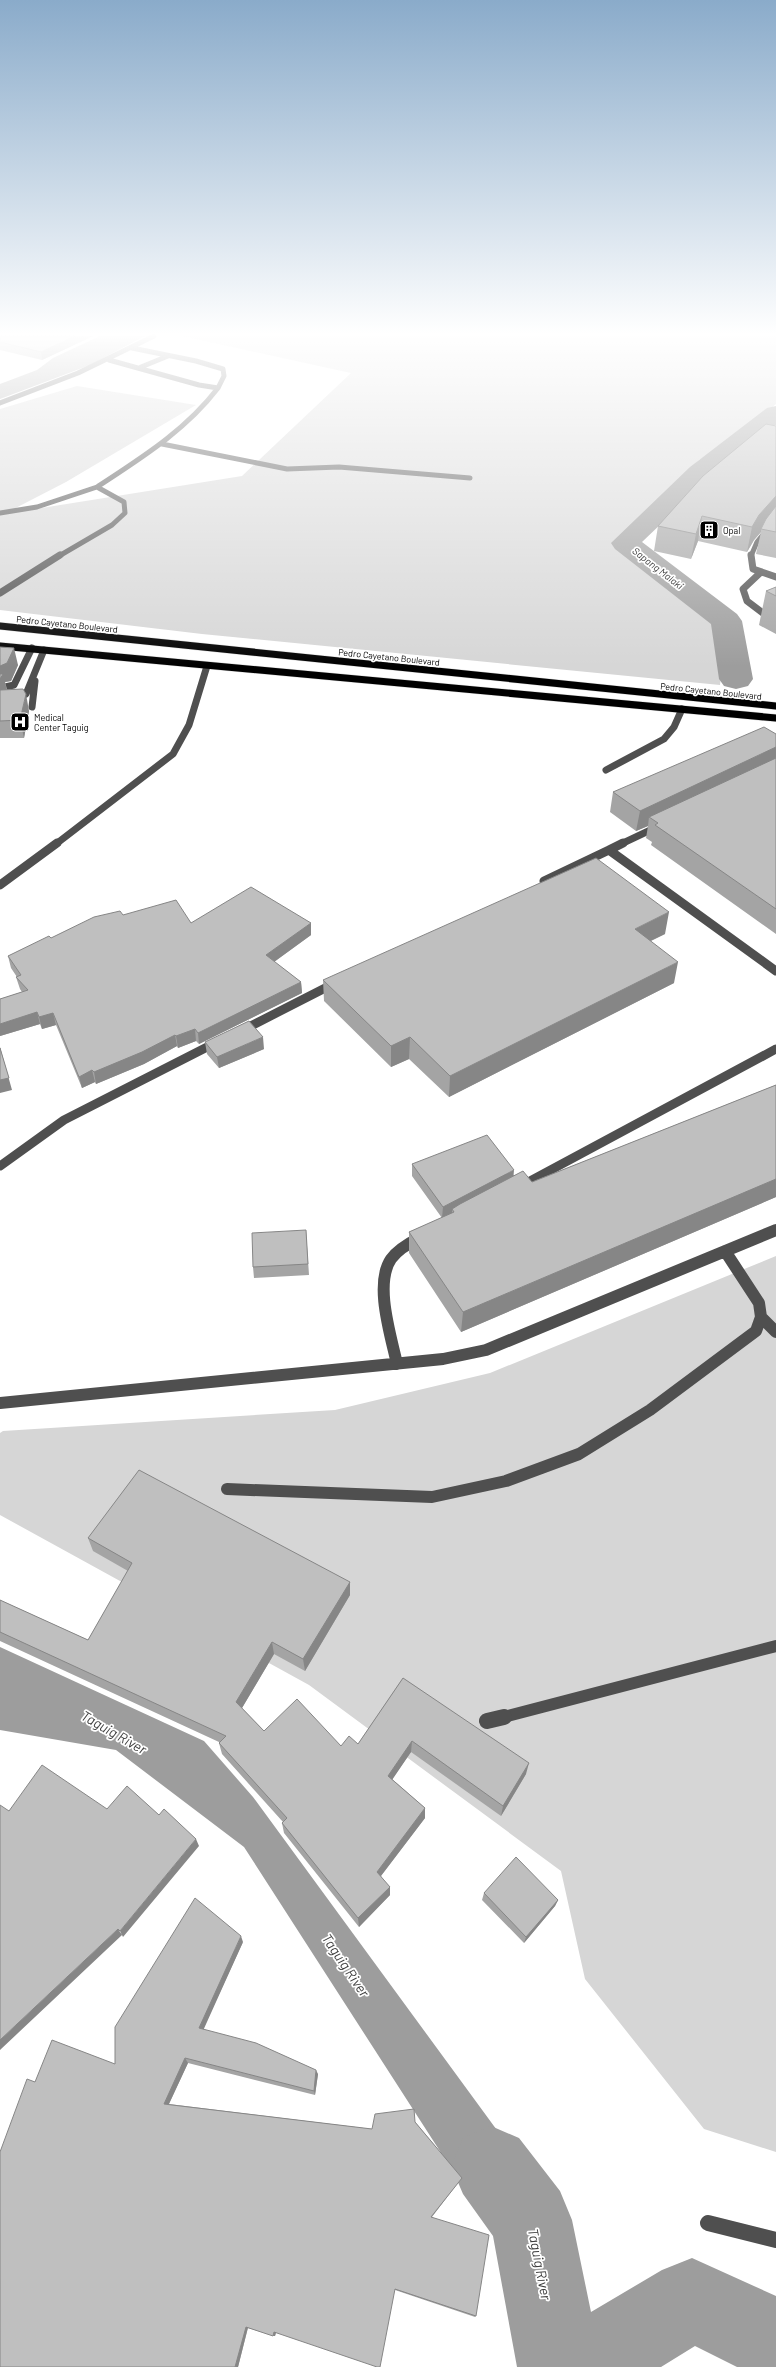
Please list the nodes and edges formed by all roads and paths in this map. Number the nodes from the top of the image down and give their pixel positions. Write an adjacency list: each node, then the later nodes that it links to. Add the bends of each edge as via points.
1 (158, 446): 4 (street)
2 (175, 446): 3 (street, via 287,469 339,467)
3 (470, 478)
4 (97, 487): 5 (street, via 53,503 23,511); 9 (street, via 124,502 124,513 112,525)
5 (0, 513)
6 (776, 518): 7 (street, via 750,552 753,569)
7 (760, 572): 8 (street); 10 (street, via 743,589 747,601)
8 (776, 577)
9 (0, 593)
10 (768, 617)
11 (0, 626): 12 (main road, Pedro Cayetano Boulevard)
12 (51, 641): 14 (main road, Pedro Cayetano Boulevard); 15 (main road, Pedro Cayetano Boulevard); 16 (street); 19 (main road, Pedro Cayetano Boulevard)
13 (0, 646): 14 (main road, Pedro Cayetano Boulevard)
14 (32, 648): 17 (street, via 14,685)
15 (207, 666): 21 (main road, Pedro Cayetano Boulevard); 27 (street, via 189,725 173,754)
16 (37, 668): 18 (street, via 26,694 11,701); 20 (street)
17 (0, 688)
18 (0, 701)
19 (776, 706)
20 (32, 707)
21 (682, 709): 22 (main road, Pedro Cayetano Boulevard); 23 (street, via 674,727 664,739)
22 (776, 718)
23 (606, 770)
24 (664, 823): 25 (street)
25 (609, 850): 26 (street); 28 (street)
26 (537, 884)
27 (0, 885)
28 (776, 971)
29 (345, 978): 31 (street, via 64,1120)
30 (776, 1048): 32 (street)
31 (0, 1166)
32 (508, 1193)
33 (776, 1230): 35 (street)
34 (427, 1234): 38 (street, via 402,1248 390,1261 387,1270 386,1305)
35 (726, 1251): 36 (street, via 759,1303); 38 (street, via 486,1350 443,1359)
36 (762, 1317): 37 (street); 40 (street, via 756,1331 650,1410 578,1454 506,1481 432,1497)
37 (776, 1332)
38 (396, 1364): 39 (street)
39 (0, 1403)
40 (227, 1489)
41 (776, 1646): 42 (street)
42 (487, 1721)
43 (708, 2223): 44 (street)
44 (776, 2240)

